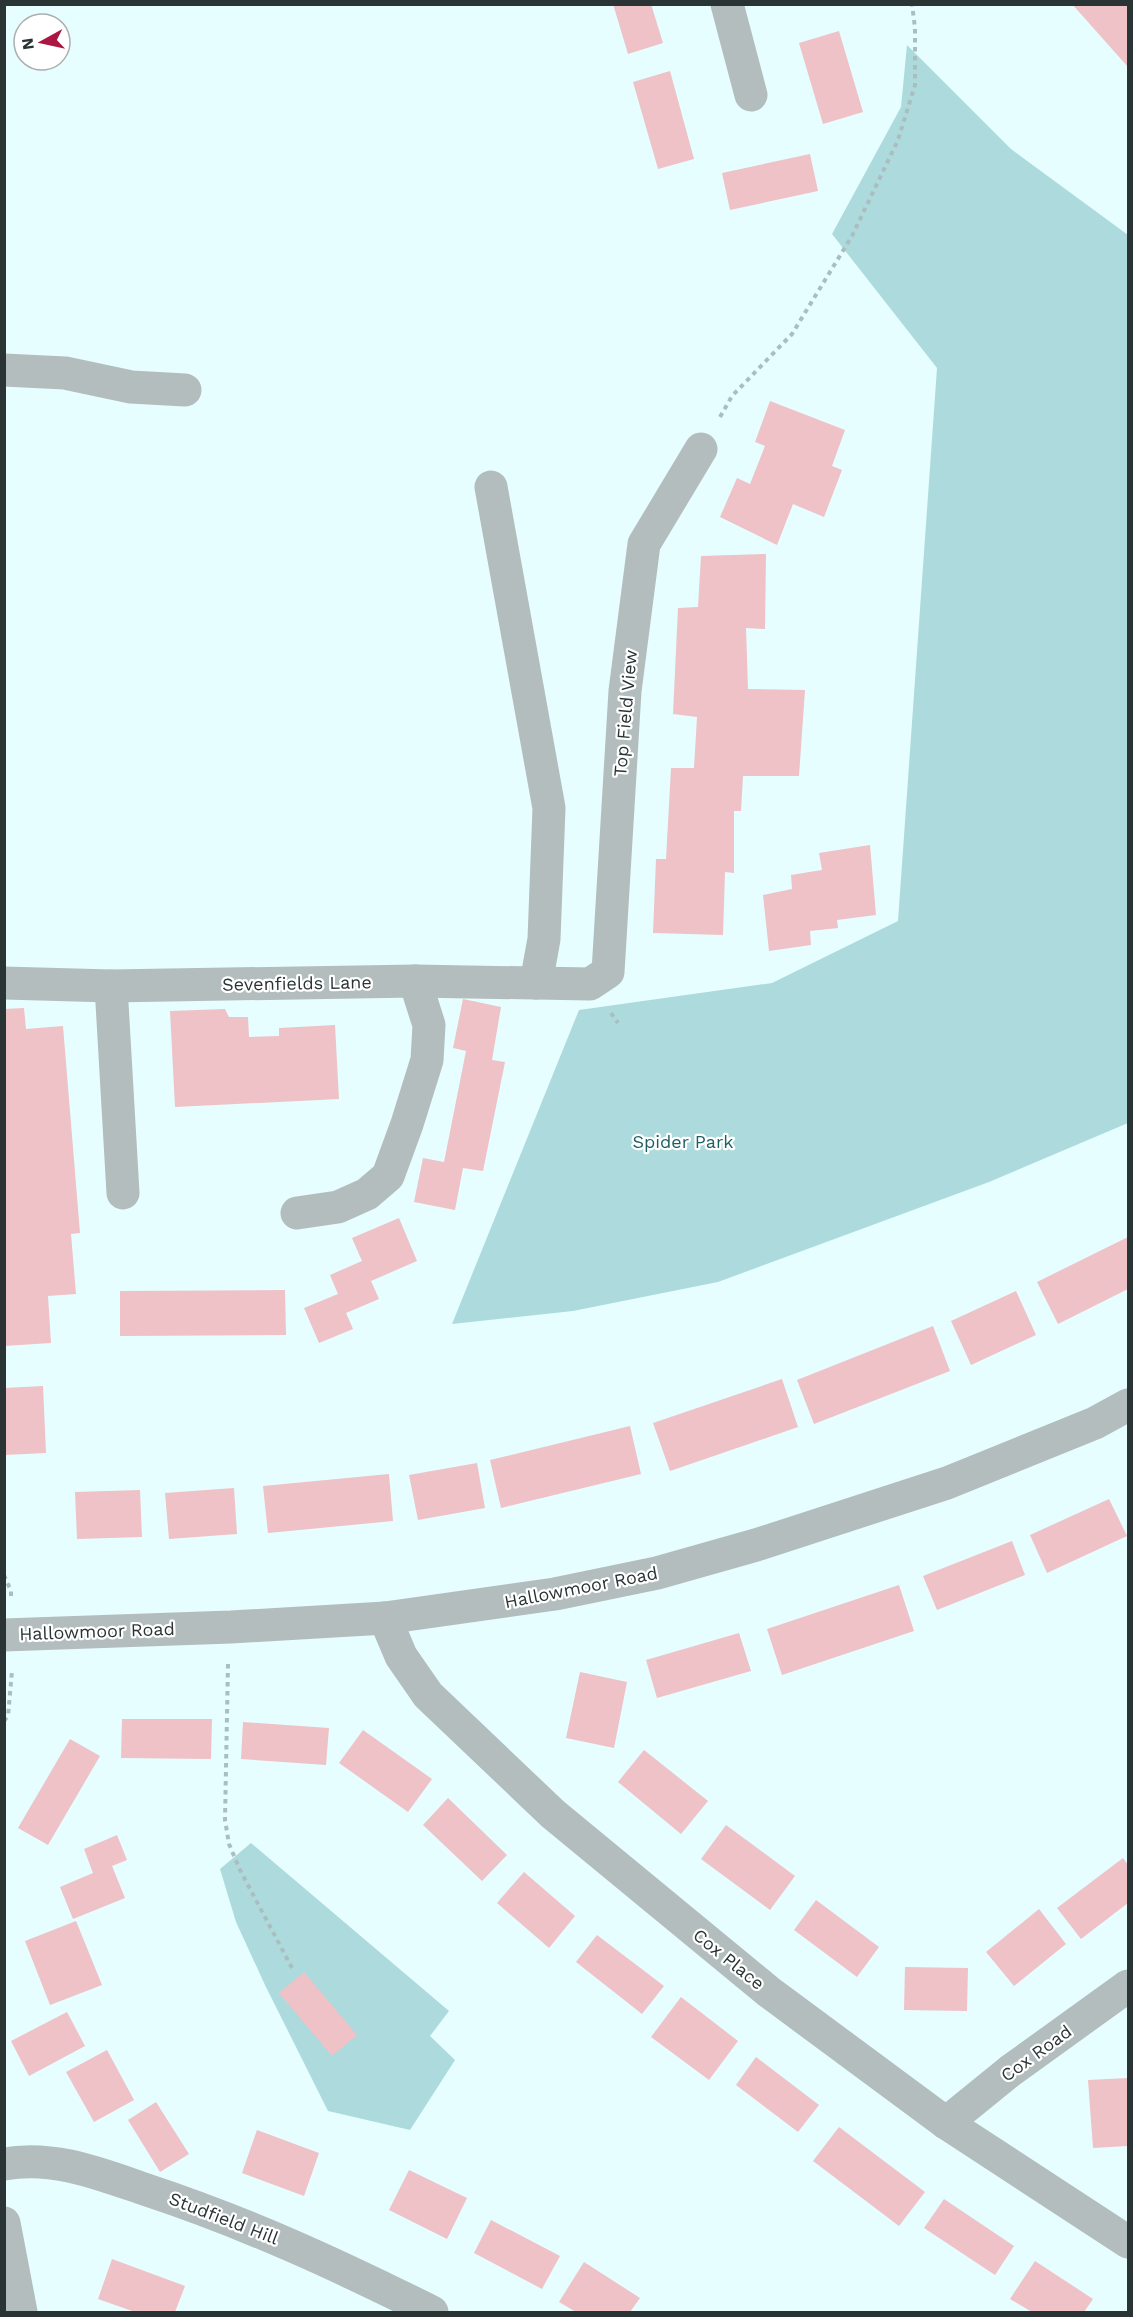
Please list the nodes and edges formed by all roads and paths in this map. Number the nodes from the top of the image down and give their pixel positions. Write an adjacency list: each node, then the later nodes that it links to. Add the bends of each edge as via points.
1 (727, 4): 3 (street)
2 (912, 4): 6 (path, via 915,85 898,140 852,236 792,334 732,396)
3 (751, 95)
4 (4, 370): 5 (street, via 65,373 131,387)
5 (185, 390)
6 (701, 449): 11 (street, Top Field View, via 644,544 625,690 608,972)
7 (491, 487): 10 (street, via 549,808 544,939)
8 (415, 981): 10 (street, Sevenfields Lane); 12 (street, Sevenfields Lane); 14 (street, via 429,1025 427,1060 388,1176 367,1194 338,1206)
9 (4, 983): 12 (street, Sevenfields Lane)
10 (536, 983): 11 (street, Sevenfields Lane)
11 (590, 984)
12 (111, 986): 13 (street)
13 (123, 1193)
14 (297, 1214)
15 (1128, 1405): 16 (street, Hallowmoor Road, via 1095,1423 947,1483 756,1545 657,1573 555,1594)
16 (385, 1618): 17 (street, Hallowmoor Road); 21 (street, Cox Place, via 401,1656 428,1695 553,1814 769,1992)
17 (231, 1627): 18 (street, Hallowmoor Road); 19 (path, via 226,1701 225,1820 229,1845)
18 (4, 1635)
19 (292, 1968)
20 (1128, 1986): 21 (street, Cox Road, via 1010,2071)
21 (946, 2123): 24 (street, Cox Place)
22 (4, 2164): 26 (street, Studfield Hill, via 25,2160 74,2166 184,2202 281,2240)
23 (4, 2223): 25 (street)
24 (1128, 2242)
25 (21, 2313)
26 (432, 2313)

